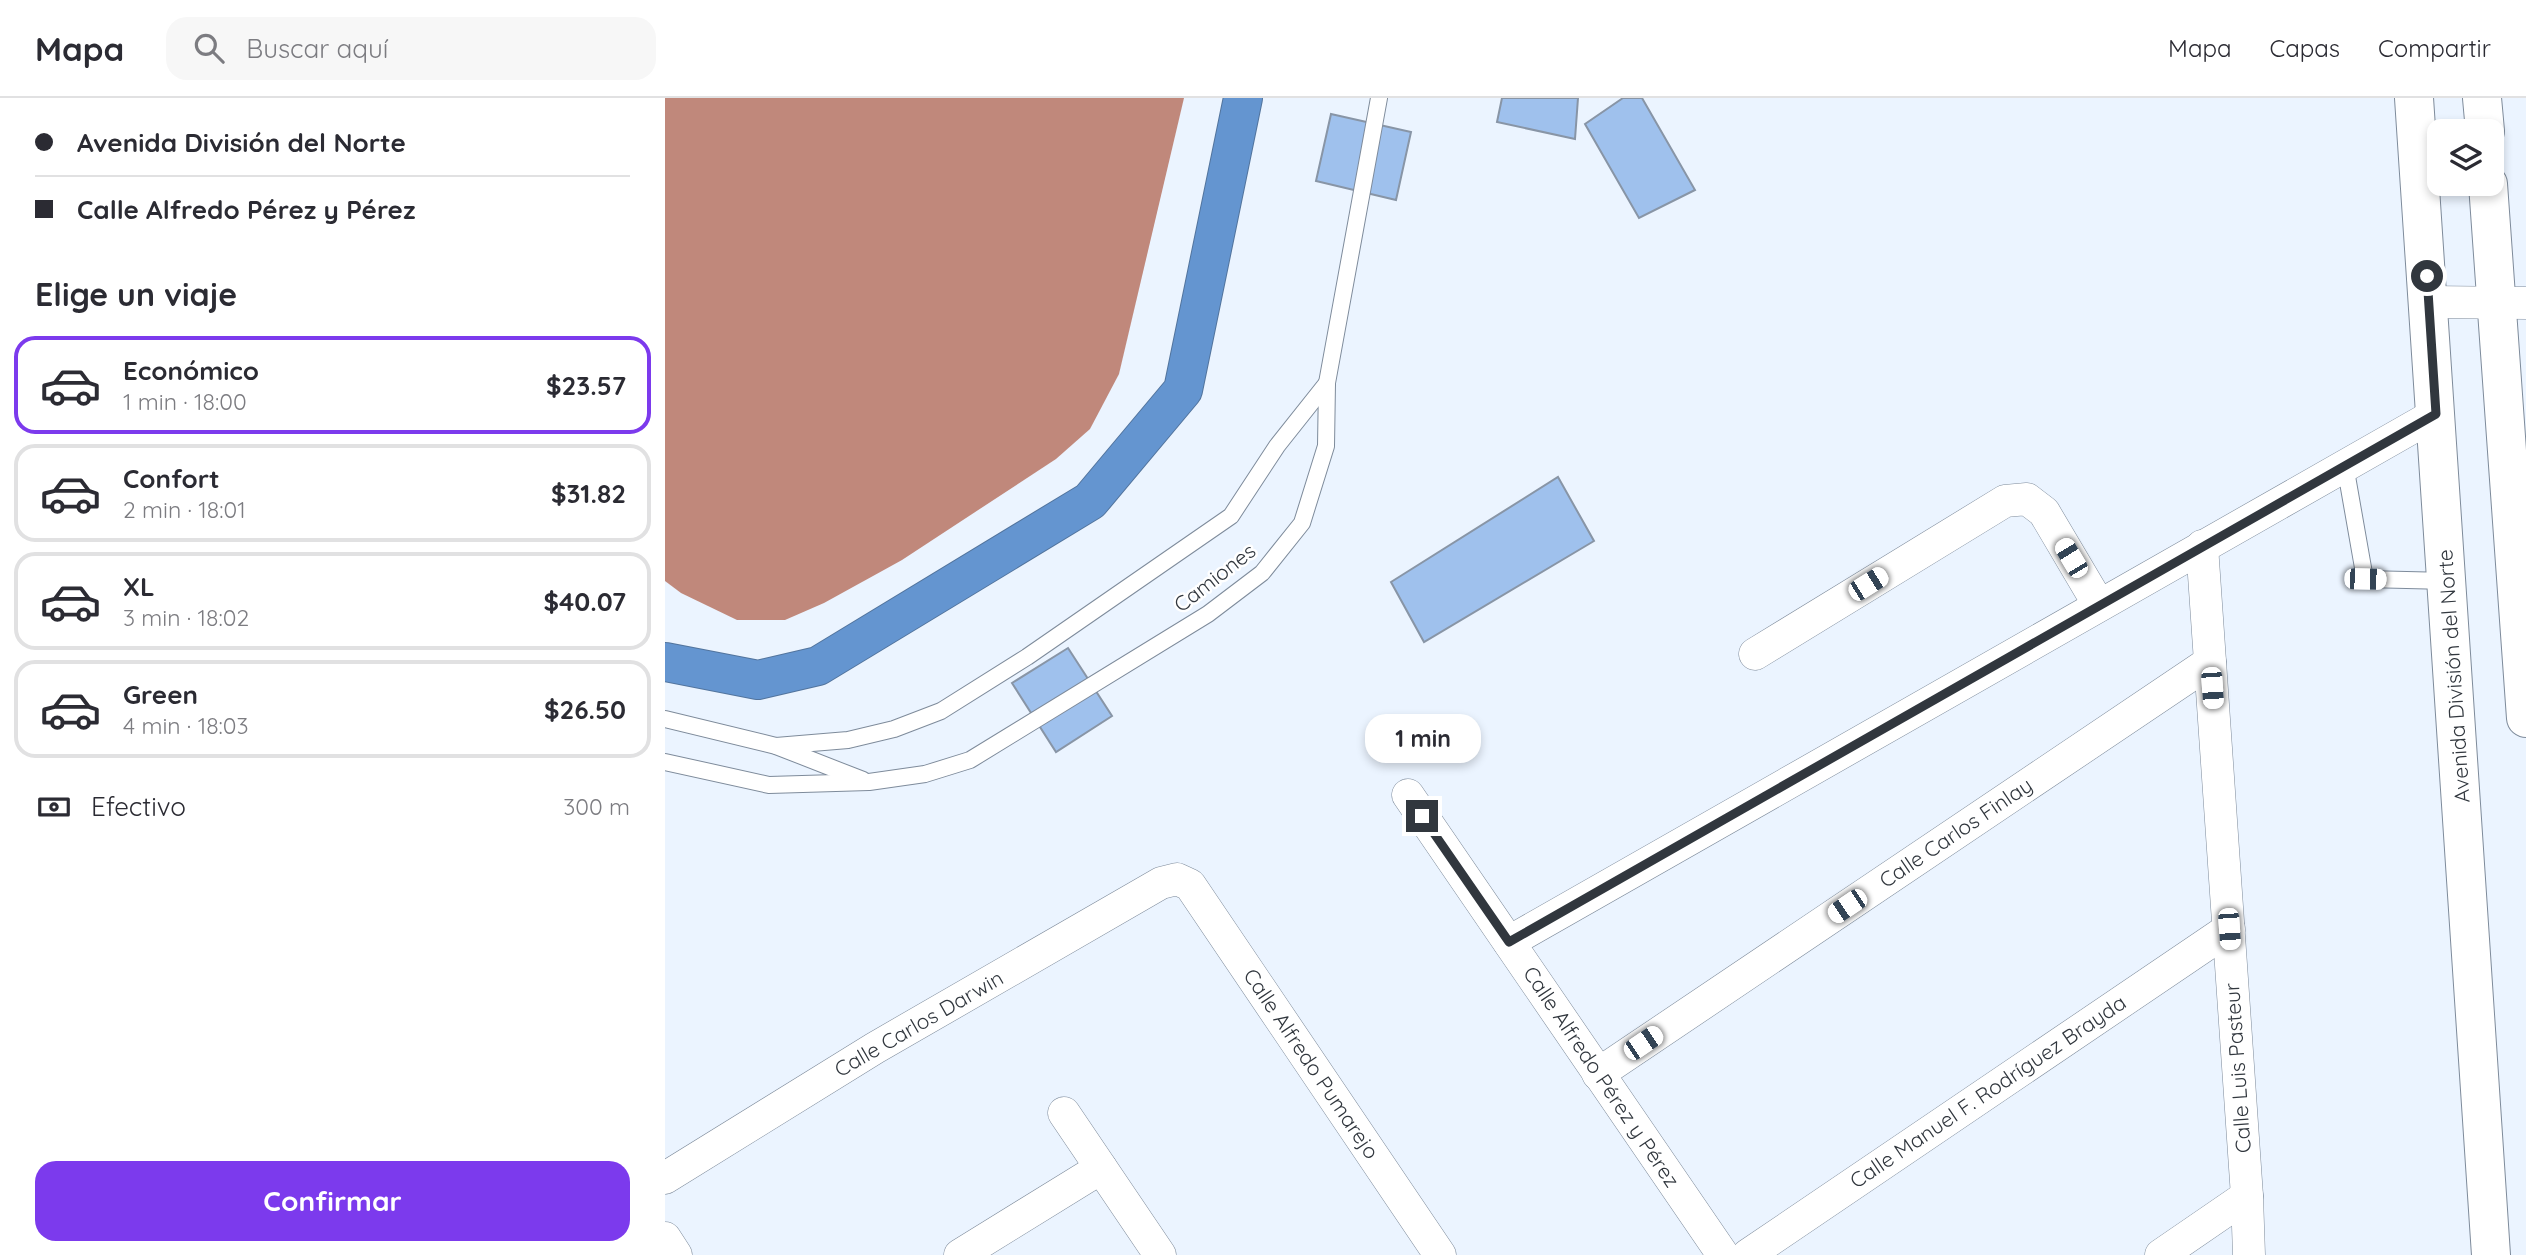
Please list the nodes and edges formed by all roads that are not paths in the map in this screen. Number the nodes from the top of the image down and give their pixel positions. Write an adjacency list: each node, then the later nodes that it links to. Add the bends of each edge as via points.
1 (1243, 98): 16 (highway, via 1183,390 1090,500 818,666 758,680)
2 (1379, 98): 9 (lane, Camiones)
3 (2414, 98): 7 (main road, Avenida División del Norte)
4 (2482, 98): 5 (main road)
5 (2484, 119)
6 (2490, 196): 8 (main road)
7 (2428, 302): 8 (street); 10 (main road, Avenida División del Norte)
8 (2511, 303): 18 (main road)
9 (1327, 383): 20 (lane, via 1277,446 1231,516 1027,657 941,711 894,729 848,740); 22 (lane, Camiones, via 1326,446 1302,523 1262,573 1208,614 970,760 925,774)
10 (2436, 414): 11 (street); 13 (main road, Avenida División del Norte)
11 (2345, 464): 12 (street); 13 (lane, via 2365,579)
12 (2202, 546): 14 (street); 17 (street, Calle Luis Pasteur)
13 (2448, 580): 41 (main road, Avenida División del Norte)
14 (2099, 605): 15 (street, via 2044,512 2027,499 2005,501); 26 (street)
15 (1755, 654)
16 (665, 662)
17 (2210, 662): 25 (street, Calle Luis Pasteur); 27 (street, Calle Carlos Finlay)
18 (2526, 718)
19 (665, 719): 20 (lane, Camiones)
20 (776, 746): 22 (lane, Camiones)
21 (665, 762): 22 (lane, Camiones, via 769,785)
22 (869, 782)
23 (1408, 795): 26 (street, Calle Alfredo Pérez y Pérez)
24 (1177, 879): 30 (street, Calle Carlos Darwin, via 1161,883 875,1048); 36 (street, Calle Alfredo Pumarejo, via 1190,884)
25 (2229, 929): 31 (street, Calle Luis Pasteur); 38 (street, Calle Manuel F. Rodríguez Brayda)
26 (1509, 942): 27 (street, Calle Alfredo Pérez y Pérez)
27 (1598, 1074): 37 (street, Calle Alfredo Pérez y Pérez)
28 (1064, 1113): 29 (street)
29 (1101, 1168): 34 (street); 35 (street)
30 (665, 1178)
31 (2247, 1196): 39 (street); 40 (street, Calle Luis Pasteur)
32 (665, 1238): 33 (street)
33 (676, 1255)
34 (960, 1255)
35 (1160, 1255)
36 (1440, 1255)
37 (1723, 1255)
38 (1748, 1255)
39 (2161, 1255)
40 (2249, 1255)
41 (2491, 1255)

